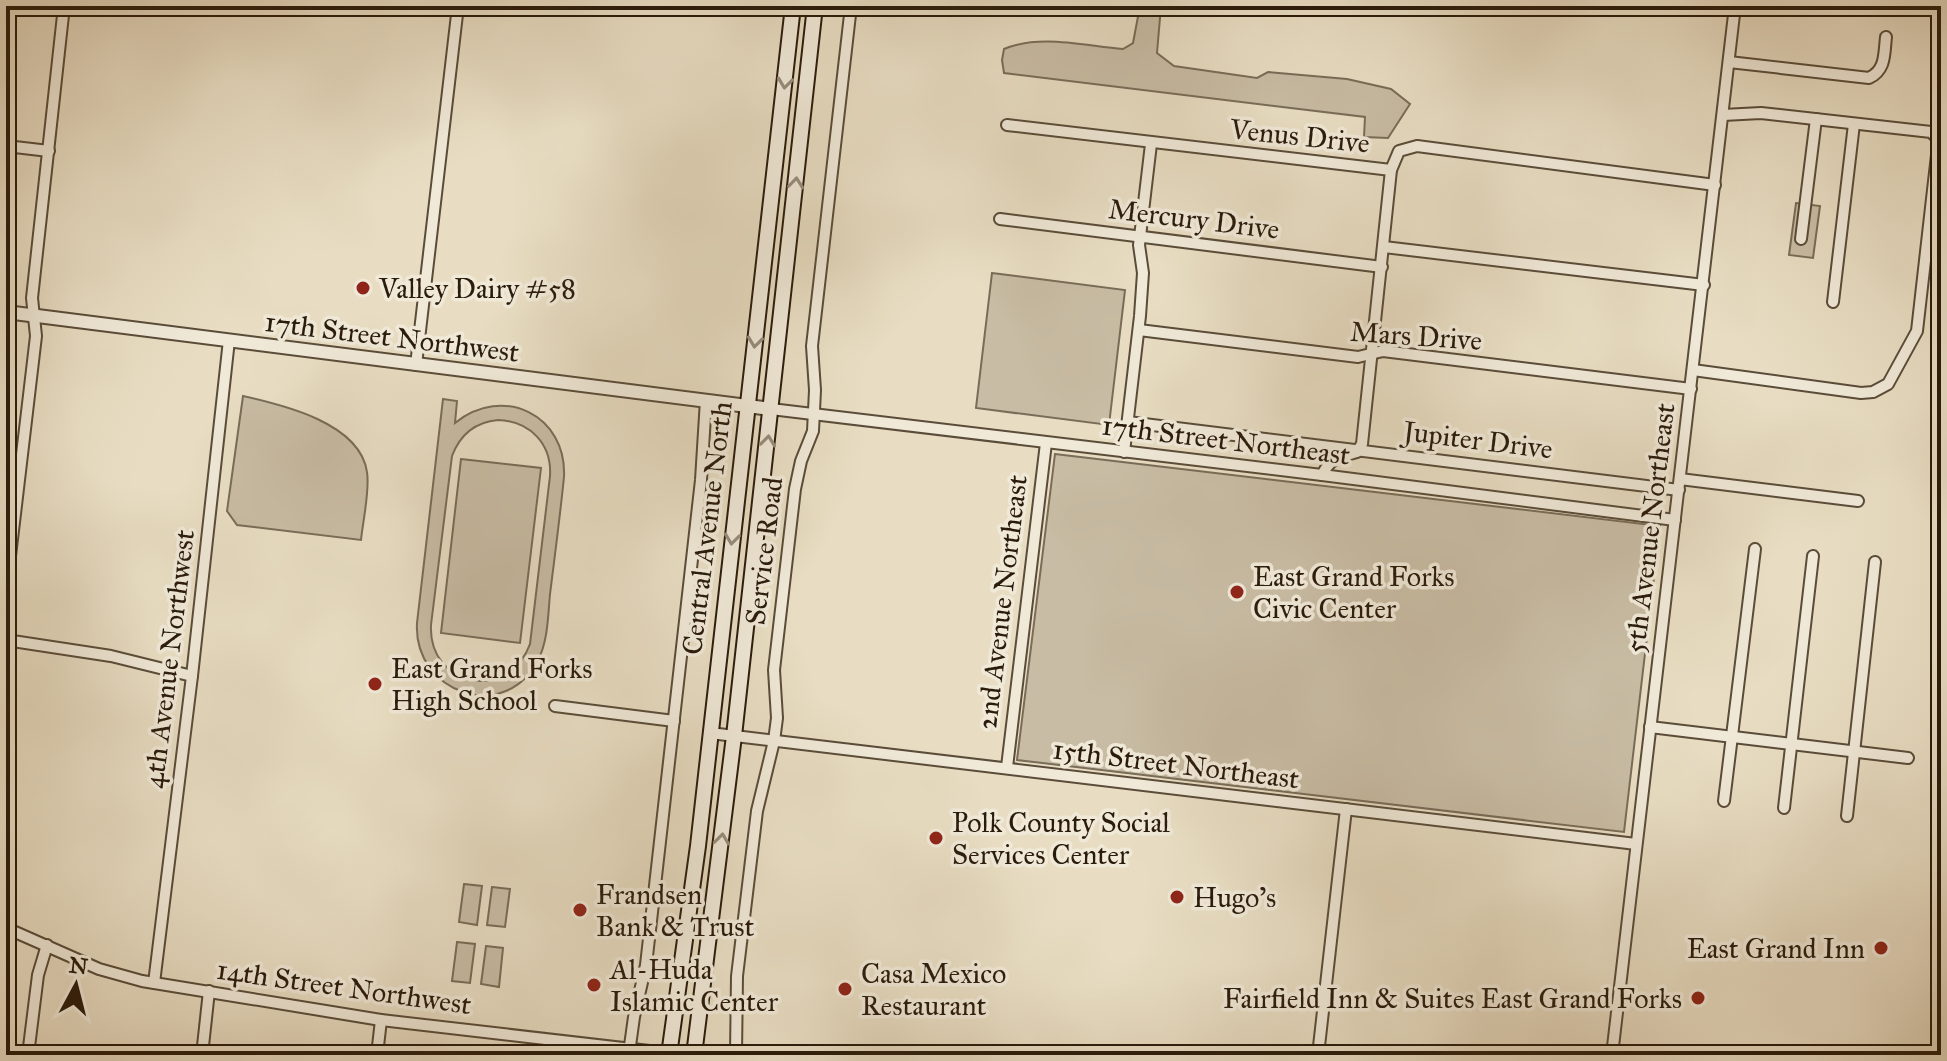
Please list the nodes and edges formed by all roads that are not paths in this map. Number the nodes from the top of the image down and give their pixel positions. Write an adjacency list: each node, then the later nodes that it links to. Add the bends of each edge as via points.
1 (64, 6): 15 (street)
2 (458, 6): 30 (street)
3 (793, 6): 34 (main road, Central Avenue North, one-way to 34)
4 (815, 6): 35 (main road, Central Avenue North, one-way to 4)
5 (851, 6): 36 (street, Service Road, via 812,346)
6 (1735, 6): 8 (street, 5th Avenue Northeast)
7 (1886, 37): 8 (street, via 1882,66 1869,78)
8 (1729, 62): 9 (street, 5th Avenue Northeast)
9 (1723, 115): 10 (street); 17 (street, 5th Avenue Northeast)
10 (1816, 119): 11 (street); 20 (street)
11 (1854, 124): 24 (street); 31 (street, via 1931,132 1938,139 1917,331 1888,384 1861,393)
12 (1007, 125): 13 (street, Venus Drive)
13 (1151, 144): 16 (street, Venus Drive); 19 (street)
14 (6, 146): 15 (street)
15 (49, 151): 26 (street)
16 (1391, 170): 17 (street, Venus Drive, via 1399,151 1417,146); 21 (street)
17 (1715, 185): 23 (street, 5th Avenue Northeast)
18 (1000, 219): 19 (street, Mercury Drive)
19 (1140, 237): 22 (street, Mercury Drive); 27 (street)
20 (1801, 239)
21 (1384, 247): 22 (street); 23 (street)
22 (1382, 267): 29 (street)
23 (1704, 285): 31 (street, 5th Avenue Northeast)
24 (1833, 302)
25 (6, 312): 26 (street, 17th Street Northwest)
26 (34, 316): 28 (street, 17th Street Northwest); 48 (street, via 36,336)
27 (1139, 330): 29 (street, Mars Drive, via 1358,357); 37 (street)
28 (229, 340): 30 (street, 17th Street Northwest); 50 (street, 4th Avenue Northwest)
29 (1371, 354): 32 (street, Mars Drive, via 1383,351); 39 (street)
30 (416, 365): 33 (street, 17th Street Northwest)
31 (1693, 370): 32 (street, 5th Avenue Northeast)
32 (1691, 389): 42 (street, 5th Avenue Northeast)
33 (706, 400): 34 (street, 17th Street Northwest); 52 (street)
34 (747, 406): 35 (street, 17th Street Northwest); 54 (main road, Central Avenue North, one-way to 54)
35 (771, 409): 36 (street, 17th Street Northeast); 55 (main road, Central Avenue North, one-way to 35)
36 (814, 414): 38 (street, 17th Street Northeast); 57 (street, Service Road, via 793,504 774,670)
37 (1128, 422): 39 (street, Jupiter Drive); 40 (street)
38 (1046, 443): 40 (street, 17th Street Northeast); 61 (street, 2nd Avenue Northeast)
39 (1360, 449): 41 (street, via 1335,457); 42 (street, Jupiter Drive)
40 (1124, 452): 41 (street, 17th Street Northeast)
41 (1322, 475): 44 (street, 17th Street Northeast)
42 (1680, 484): 43 (street, Jupiter Drive); 44 (street, 5th Avenue Northeast)
43 (1858, 501)
44 (1675, 520): 53 (street, 5th Avenue Northeast)
45 (1755, 549): 56 (street)
46 (1813, 556): 58 (street)
47 (1875, 562): 59 (street)
48 (6, 590)
49 (6, 640): 50 (street, via 111,656)
50 (192, 676): 69 (street, 4th Avenue Northwest)
51 (555, 706): 52 (street)
52 (674, 721): 72 (street, via 646,965)
53 (1650, 727): 56 (street); 66 (street, 5th Avenue Northeast)
54 (710, 733): 55 (street, 15th Street Northeast); 73 (main road, Central Avenue North)
55 (734, 736): 57 (street, 15th Street Northeast); 77 (main road, Central Avenue North, one-way to 55)
56 (1732, 736): 58 (street); 62 (street)
57 (774, 741): 61 (street, 15th Street Northeast); 78 (street, Service Road, via 757,811 737,976)
58 (1792, 744): 59 (street); 63 (street)
59 (1854, 751): 60 (street); 65 (street)
60 (1908, 758)
61 (1007, 767): 64 (street, 15th Street Northeast)
62 (1724, 801)
63 (1784, 808)
64 (1346, 809): 66 (street, 15th Street Northeast); 79 (street)
65 (1847, 816)
66 (1636, 844): 80 (street, 5th Avenue Northeast)
67 (6, 928): 68 (street, 14th Street Northwest)
68 (47, 945): 69 (street, 14th Street Northwest, via 113,974); 74 (street)
69 (154, 983): 70 (street, 14th Street Northwest)
70 (209, 991): 71 (street, 14th Street Northwest); 75 (street)
71 (381, 1020): 72 (street, 14th Street Northwest); 76 (street)
72 (629, 1052): 73 (street, 14th Street Northwest)
73 (674, 1054)
74 (28, 1055)
75 (202, 1055)
76 (377, 1055)
77 (694, 1055)
78 (736, 1055)
79 (1318, 1055)
80 (1612, 1055)

